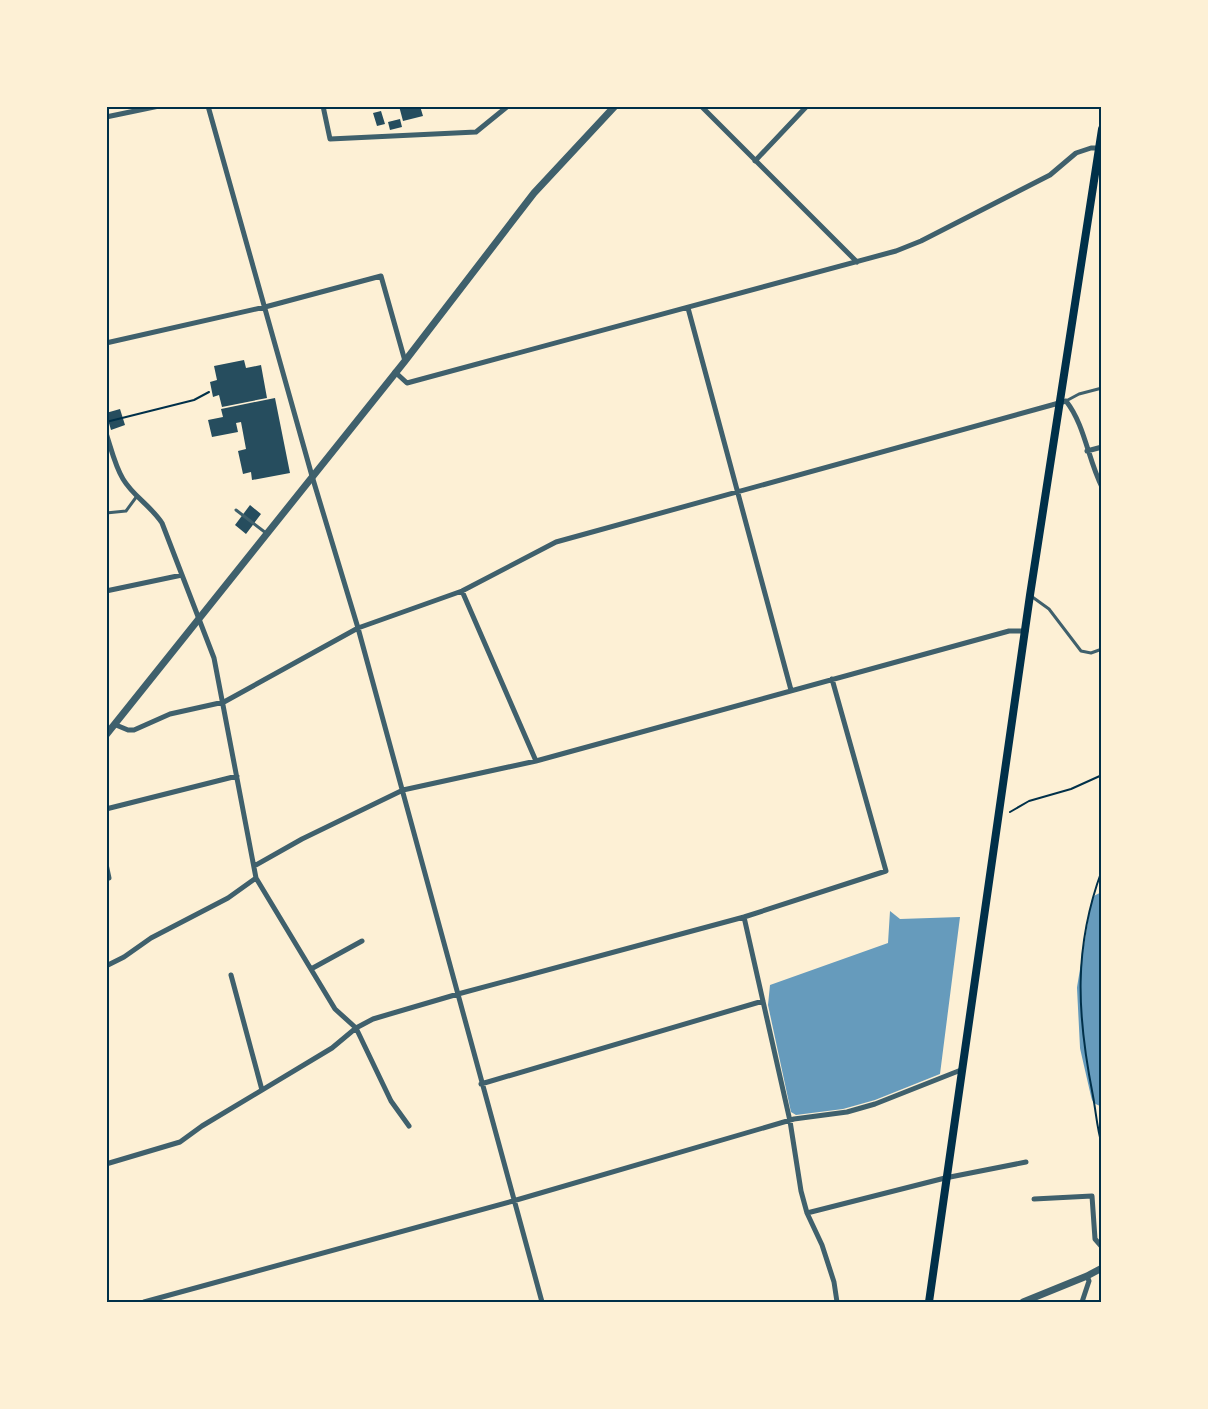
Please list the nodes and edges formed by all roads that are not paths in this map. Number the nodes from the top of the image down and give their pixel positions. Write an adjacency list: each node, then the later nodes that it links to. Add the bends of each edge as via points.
1 (159, 106): 8 (street)
2 (208, 106): 13 (street)
3 (323, 106): 4 (street, via 330,139 476,132)
4 (508, 106)
5 (615, 106): 16 (street, via 534,193)
6 (701, 106): 11 (street)
7 (807, 106): 11 (street)
8 (106, 117)
9 (1101, 129): 10 (main road)
10 (1100, 143): 12 (street, via 1076,153 1050,176 921,241); 19 (main road)
11 (755, 161): 12 (street)
12 (857, 262): 14 (street)
13 (265, 307): 15 (street); 16 (street, via 381,276); 23 (street)
14 (688, 308): 17 (street, via 407,383); 25 (street)
15 (106, 343)
16 (405, 361): 17 (street)
17 (395, 372): 23 (street)
18 (1101, 388): 19 (lane)
19 (1062, 402): 22 (street, via 1077,419); 25 (street); 33 (main road)
20 (106, 433): 26 (street, via 122,478)
21 (1101, 447): 22 (street)
22 (1087, 450): 24 (street)
23 (312, 476): 29 (street); 35 (street)
24 (1101, 487)
25 (739, 492): 32 (street, via 556,542); 39 (street)
26 (137, 496): 28 (lane, via 126,511); 30 (street, via 162,523)
27 (236, 510): 29 (lane)
28 (106, 513)
29 (267, 534): 34 (street)
30 (182, 575): 31 (street); 34 (street)
31 (106, 591)
32 (462, 591): 35 (street); 43 (street)
33 (1030, 595): 36 (main road); 37 (lane, via 1049,609 1081,651)
34 (199, 621): 40 (street, via 214,658); 41 (street)
35 (358, 628): 40 (street); 45 (street)
36 (1026, 631): 38 (street, via 1009,631); 59 (main road)
37 (1101, 649)
38 (832, 679): 39 (street); 51 (street, via 886,871)
39 (791, 690): 43 (street)
40 (224, 702): 41 (street, via 170,714 134,730); 44 (street)
41 (116, 725): 42 (street)
42 (107, 735)
43 (536, 761): 45 (street)
44 (237, 776): 46 (street); 48 (street)
45 (403, 790): 48 (street); 56 (street)
46 (106, 809)
47 (106, 864): 49 (street)
48 (254, 866): 50 (street)
49 (109, 878)
50 (256, 878): 53 (street, via 228,898); 54 (street)
51 (744, 917): 56 (street); 57 (street)
52 (363, 941): 54 (street)
53 (106, 966)
54 (311, 969): 58 (street, via 335,1010)
55 (231, 975): 61 (street)
56 (458, 994): 58 (street, via 373,1019); 60 (street)
57 (763, 1001): 60 (street); 62 (street)
58 (356, 1028): 61 (street, via 332,1048); 63 (street, via 392,1101)
59 (961, 1070): 62 (street, via 874,1104); 66 (main road)
60 (481, 1084): 68 (street)
61 (262, 1090): 65 (street, via 180,1142)
62 (790, 1121): 68 (street); 69 (street)
63 (409, 1126)
64 (1026, 1162): 66 (street)
65 (106, 1164)
66 (945, 1178): 69 (street); 76 (main road)
67 (1034, 1199): 70 (street, via 1092,1196 1095,1239)
68 (513, 1201): 73 (street); 74 (street)
69 (807, 1213): 75 (street, via 822,1245)
70 (1101, 1247)
71 (1101, 1268): 72 (street)
72 (1088, 1276): 77 (street); 78 (street)
73 (144, 1302)
74 (542, 1302)
75 (837, 1302)
76 (929, 1302)
77 (1023, 1302)
78 (1082, 1302)

